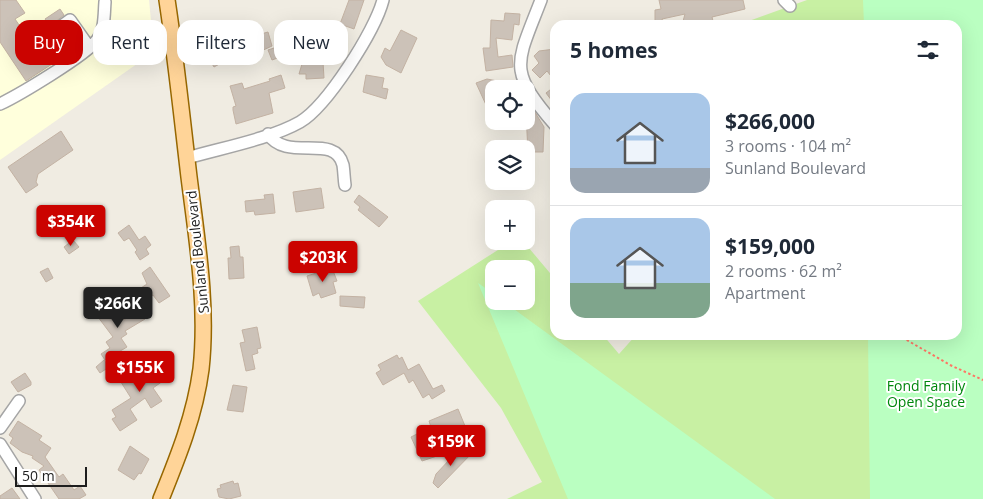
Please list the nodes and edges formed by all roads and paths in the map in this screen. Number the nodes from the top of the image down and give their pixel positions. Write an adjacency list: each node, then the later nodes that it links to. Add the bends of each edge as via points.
1 (93, 0): 5 (street)
2 (167, 0): 13 (main road, Sunland Boulevard)
3 (383, 0): 12 (street, via 365,42 314,111 292,125)
4 (541, 0): 11 (street, via 519,61 524,84)
5 (108, 1): 7 (street, via 98,39)
6 (83, 38): 7 (street)
7 (89, 47): 8 (street)
8 (83, 51)
9 (64, 65): 10 (street)
10 (0, 104)
11 (550, 118)
12 (268, 134): 13 (street); 14 (street, via 284,148 332,151 343,163)
13 (187, 158): 21 (main road, Sunland Boulevard, via 201,271 203,339 198,389 191,418)
14 (345, 184)
15 (907, 340): 16 (path)
16 (983, 380)
17 (19, 401): 18 (street)
18 (0, 428)
19 (0, 444): 20 (street)
20 (35, 499)
21 (161, 499)

